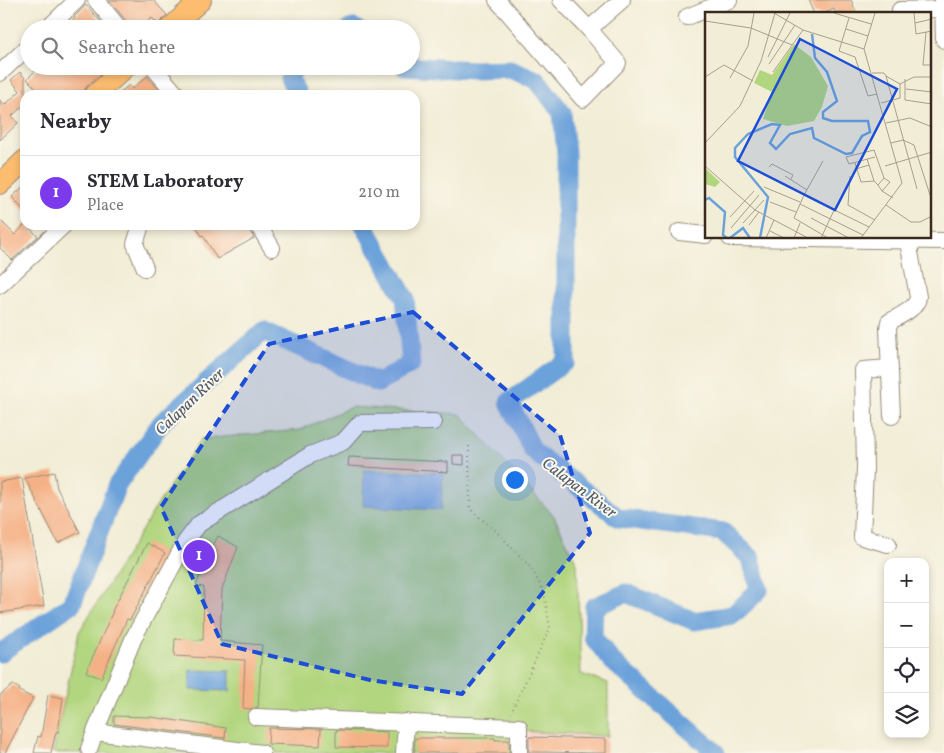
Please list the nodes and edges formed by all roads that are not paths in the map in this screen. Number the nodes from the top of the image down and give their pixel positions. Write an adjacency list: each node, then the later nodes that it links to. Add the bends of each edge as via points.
1 (77, 0): 11 (street)
2 (96, 0): 12 (street)
3 (201, 0): 13 (main road)
4 (497, 0): 14 (street, via 583,99 618,63)
5 (561, 0): 14 (street)
6 (622, 0): 14 (street)
7 (728, 0): 10 (street)
8 (943, 6): 9 (street); 15 (street)
9 (900, 10)
10 (687, 16)
11 (56, 20)
12 (113, 20)
13 (179, 20)
14 (589, 29)
15 (944, 40)
16 (20, 54): 17 (street)
17 (0, 73)
18 (117, 75): 20 (main road)
19 (160, 75): 21 (street)
20 (101, 90)
21 (173, 90)
22 (20, 165): 23 (main road)
23 (0, 184)
24 (59, 230): 34 (street)
25 (139, 230): 33 (street, via 135,244)
26 (261, 230): 32 (street)
27 (679, 232): 28 (street)
28 (705, 235)
29 (793, 239): 30 (street)
30 (908, 241): 31 (street); 35 (street, via 918,302 888,322)
31 (944, 241)
32 (272, 248)
33 (144, 268)
34 (0, 285)
35 (890, 368): 36 (street); 38 (street, via 863,370 865,468 862,537)
36 (892, 416)
37 (434, 422): 41 (street, via 360,423 343,442 310,455 199,524 186,541 134,637)
38 (888, 544)
39 (256, 717): 40 (street)
40 (406, 722): 44 (street); 45 (street, via 519,727)
41 (95, 732): 42 (street); 43 (street)
42 (90, 749)
43 (262, 753)
44 (404, 753)
45 (518, 753)

